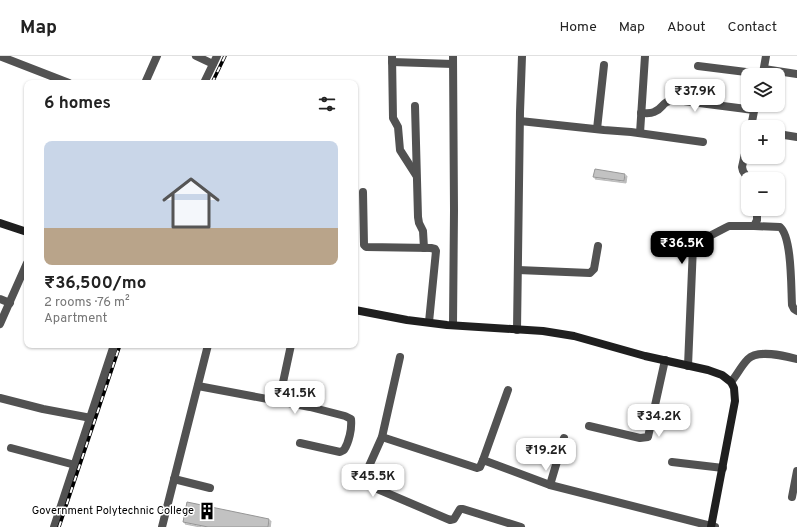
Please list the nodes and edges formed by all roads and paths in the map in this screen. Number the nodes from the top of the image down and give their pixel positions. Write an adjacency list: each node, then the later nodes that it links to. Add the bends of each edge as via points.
1 (157, 56): 18 (street)
2 (196, 56): 10 (street)
3 (217, 56): 10 (street)
4 (522, 56): 23 (street)
5 (645, 56): 22 (street)
6 (766, 56): 13 (street)
7 (1, 58): 17 (street)
8 (392, 59): 9 (street); 29 (street, via 393,118 398,128 400,150)
9 (453, 60): 45 (street)
10 (213, 64): 19 (street)
11 (604, 65): 24 (street)
12 (698, 66): 14 (street)
13 (764, 68)
14 (741, 71)
15 (785, 74): 16 (street)
16 (797, 74)
17 (61, 80)
18 (146, 80)
19 (205, 80)
20 (415, 106): 29 (street)
21 (741, 106): 22 (street, via 676,100 664,103 655,112)
22 (641, 113): 25 (street)
23 (520, 120): 24 (street); 38 (street)
24 (597, 129): 25 (street)
25 (640, 133): 28 (street)
26 (785, 135): 27 (street)
27 (797, 137)
28 (703, 142)
29 (418, 179): 36 (street, via 418,217 423,231)
30 (362, 192): 36 (street, via 366,247)
31 (756, 216): 33 (street)
32 (0, 223): 34 (main road)
33 (754, 226): 42 (street, via 780,227 784,231 790,257 792,305); 53 (street, via 725,228 693,246)
34 (24, 231)
35 (598, 246): 38 (street, via 594,269 590,273)
36 (424, 248): 43 (street, via 436,251)
37 (24, 270): 40 (street)
38 (518, 270): 46 (street)
39 (0, 299): 40 (street)
40 (10, 303): 44 (street)
41 (358, 311): 43 (main road)
42 (797, 311)
43 (429, 322): 45 (main road)
44 (0, 324)
45 (452, 325): 46 (main road)
46 (517, 330): 52 (main road, via 574,336)
47 (113, 348): 59 (street)
48 (207, 348): 55 (street)
49 (290, 348): 58 (street)
50 (400, 357): 61 (street)
51 (797, 359): 54 (street, via 769,354 753,355)
52 (665, 360): 53 (main road); 60 (street, via 648,437 640,438)
53 (688, 366): 54 (main road, via 722,375)
54 (731, 382): 68 (main road, via 735,401)
55 (198, 386): 58 (street); 70 (street)
56 (508, 390): 65 (street)
57 (0, 398): 59 (street)
58 (279, 401): 63 (street, via 351,419 347,446 340,452)
59 (90, 418): 67 (street)
60 (589, 426)
61 (382, 437): 65 (street, via 477,468); 74 (street, via 366,475 368,486)
62 (564, 438): 71 (street)
63 (300, 443)
64 (11, 448): 67 (street)
65 (483, 460): 71 (street)
66 (672, 462): 68 (street)
67 (75, 465): 75 (street)
68 (723, 468): 78 (main road)
69 (797, 471): 73 (street)
70 (174, 479): 72 (street); 76 (street)
71 (550, 485): 78 (street)
72 (210, 488)
73 (792, 497)
74 (449, 524): 77 (street, via 460,510 464,509)
75 (54, 527)
76 (162, 527)
77 (521, 527)
78 (712, 527)

